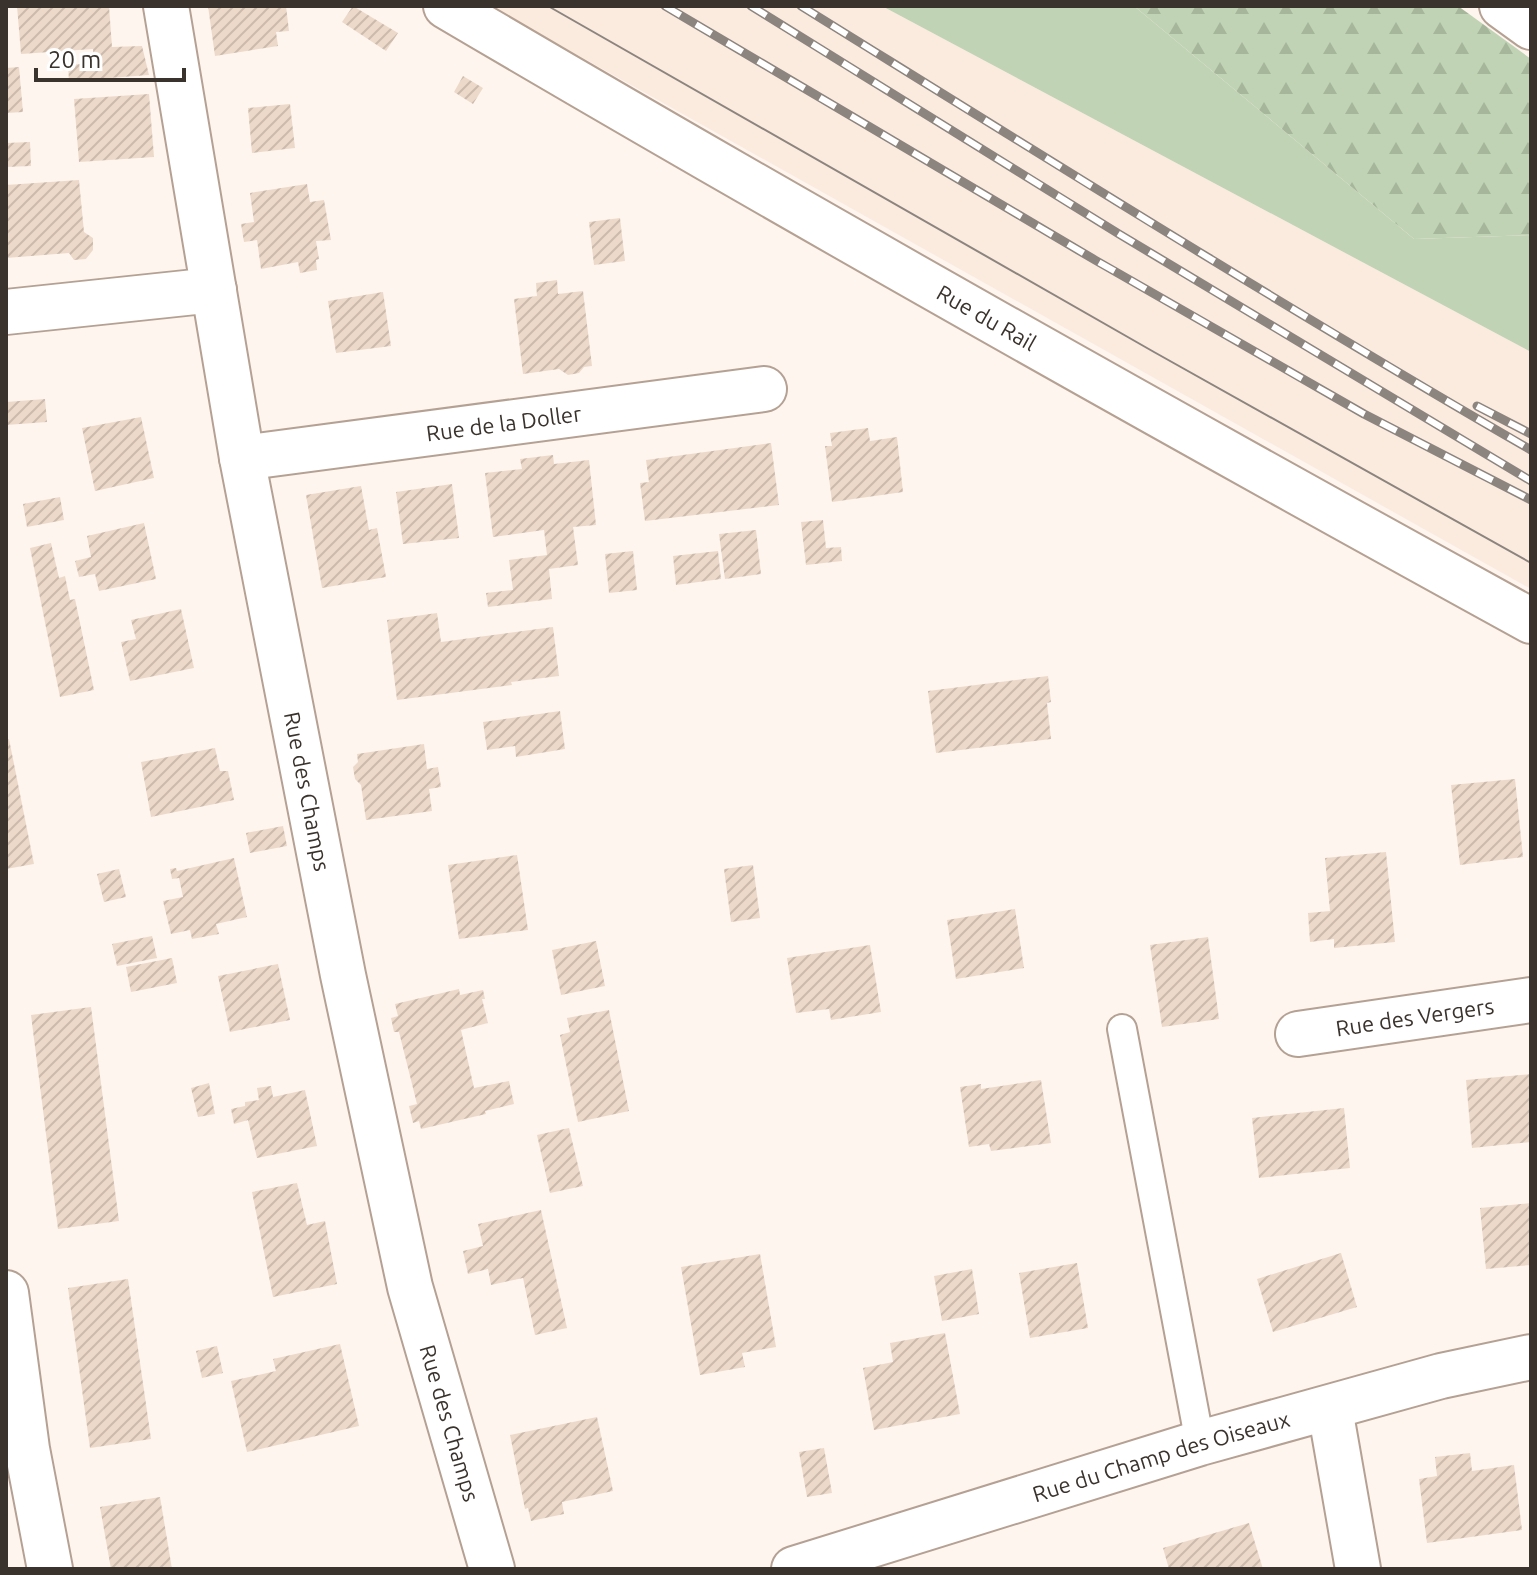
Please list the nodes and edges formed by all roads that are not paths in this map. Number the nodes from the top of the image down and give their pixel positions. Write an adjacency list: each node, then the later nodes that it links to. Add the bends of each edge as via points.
1 (166, 6): 5 (street, Rue des Champs)
2 (446, 6): 9 (street, Rue du Rail, via 1048,352)
3 (1502, 6): 4 (street)
4 (1531, 27)
5 (214, 290): 6 (street); 8 (street, Rue des Champs)
6 (6, 312)
7 (764, 389): 8 (street, Rue de la Doller)
8 (242, 458): 19 (street, Rue des Champs, via 410,1287)
9 (1531, 621)
10 (1531, 1000): 12 (street, Rue des Vergers)
11 (1122, 1029): 16 (lane)
12 (1298, 1034)
13 (6, 1293): 17 (street)
14 (1531, 1357): 15 (street, Rue du Champ des Oiseaux, via 1441,1376)
15 (1330, 1409): 16 (street, Rue du Champ des Oiseaux); 21 (street)
16 (1200, 1443): 20 (street, Rue du Champ des Oiseaux)
17 (16, 1451): 18 (street)
18 (50, 1569)
19 (492, 1569)
20 (794, 1569)
21 (1358, 1569)

